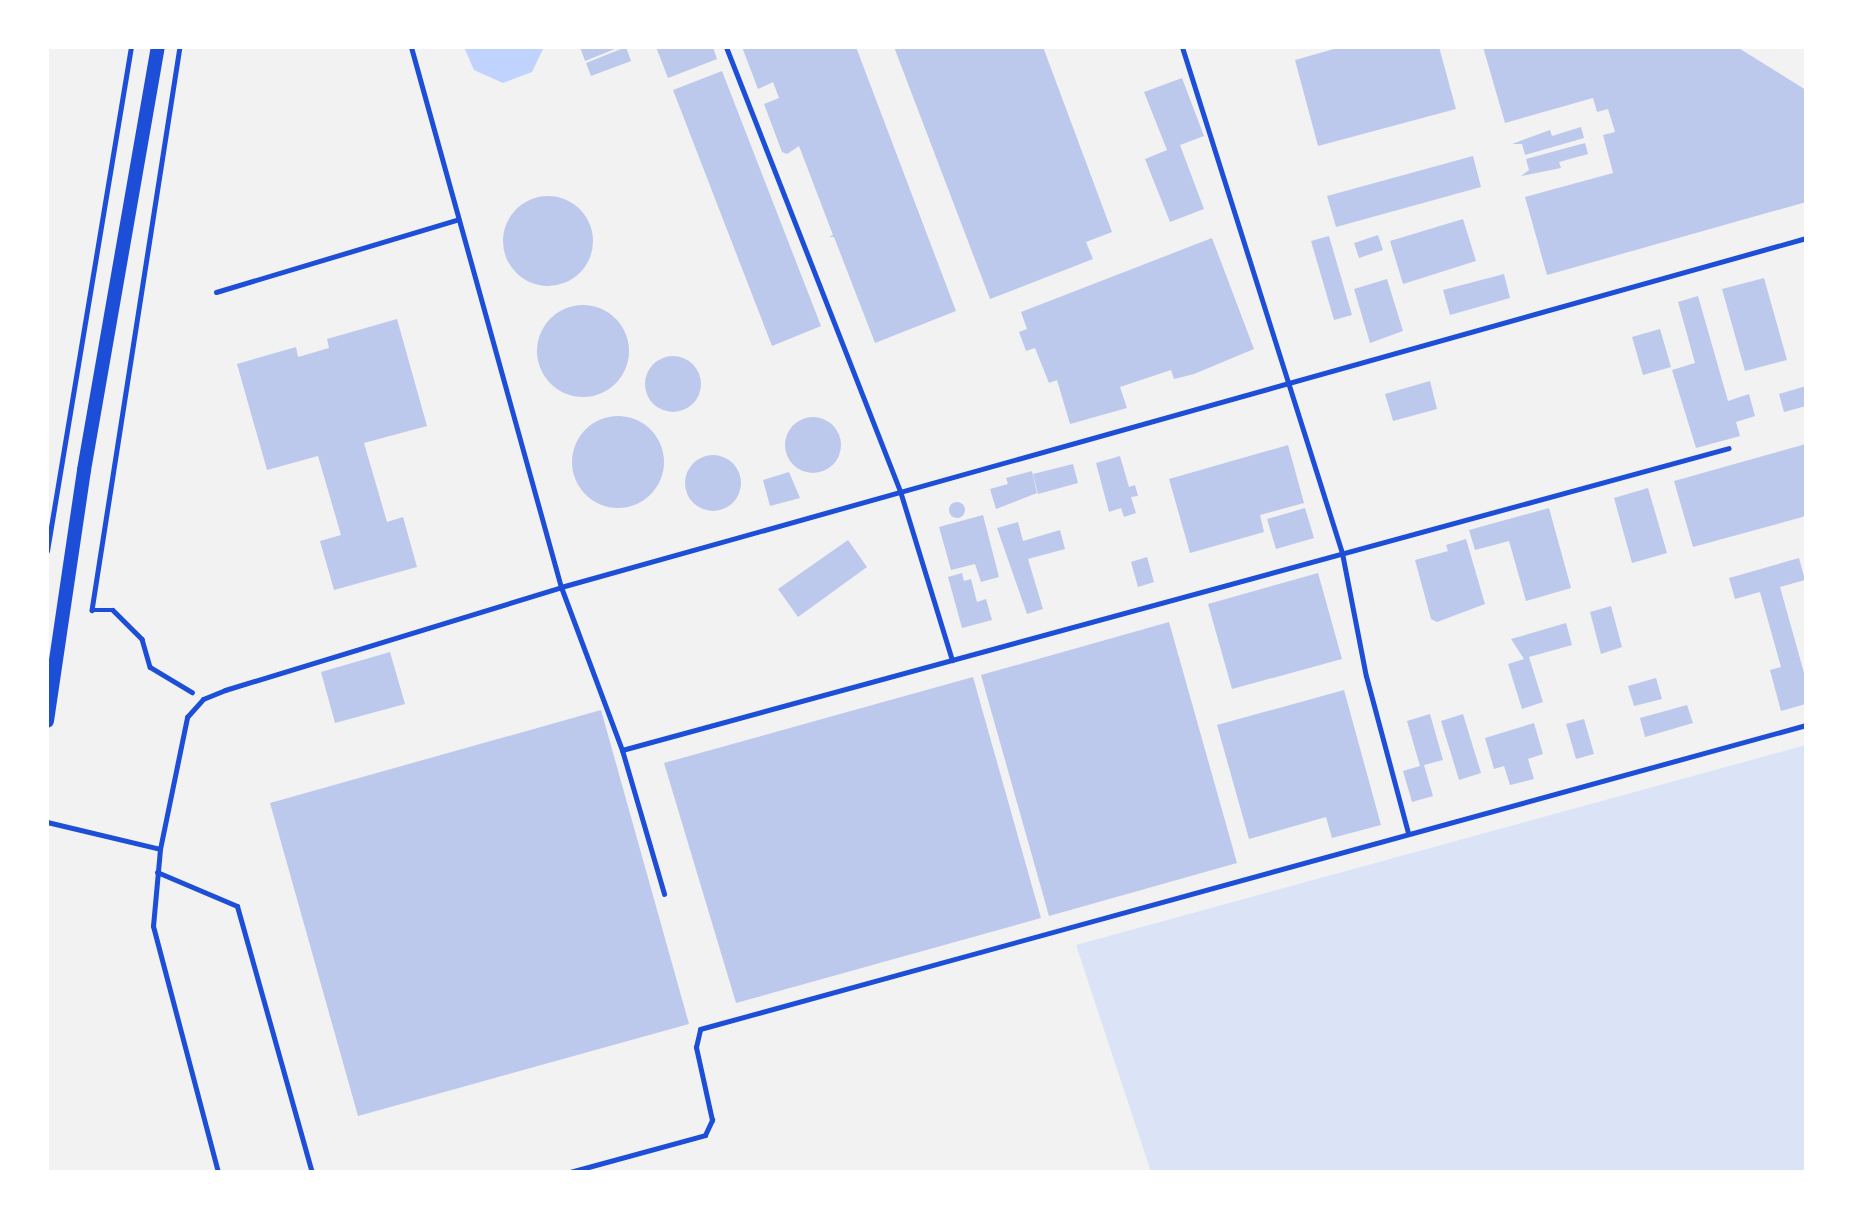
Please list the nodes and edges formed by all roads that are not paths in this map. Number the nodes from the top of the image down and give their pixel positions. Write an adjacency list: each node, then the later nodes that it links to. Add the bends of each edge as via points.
1 (158, 47): 14 (main road, via 84,470)
2 (411, 47): 5 (lane, via 442,147)
3 (726, 47): 10 (lane)
4 (1182, 47): 8 (lane)
5 (456, 220): 7 (lane); 12 (lane)
6 (1806, 238): 8 (lane)
7 (216, 292)
8 (1291, 381): 10 (lane); 11 (lane)
9 (1729, 448): 11 (lane)
10 (900, 491): 12 (lane); 13 (lane)
11 (1342, 554): 13 (lane); 18 (lane, via 1366,676)
12 (561, 587): 16 (lane); 19 (lane, via 203,699 187,717)
13 (952, 660): 16 (lane)
14 (47, 721)
15 (1806, 725): 18 (lane)
16 (622, 750): 21 (lane)
17 (47, 822): 19 (lane)
18 (1408, 834): 24 (lane, via 700,1029 696,1046 712,1120 705,1135)
19 (160, 849): 20 (lane)
20 (158, 872): 22 (lane, via 153,926); 23 (lane, via 237,906)
21 (664, 894)
22 (218, 1172)
23 (312, 1172)
24 (570, 1172)

